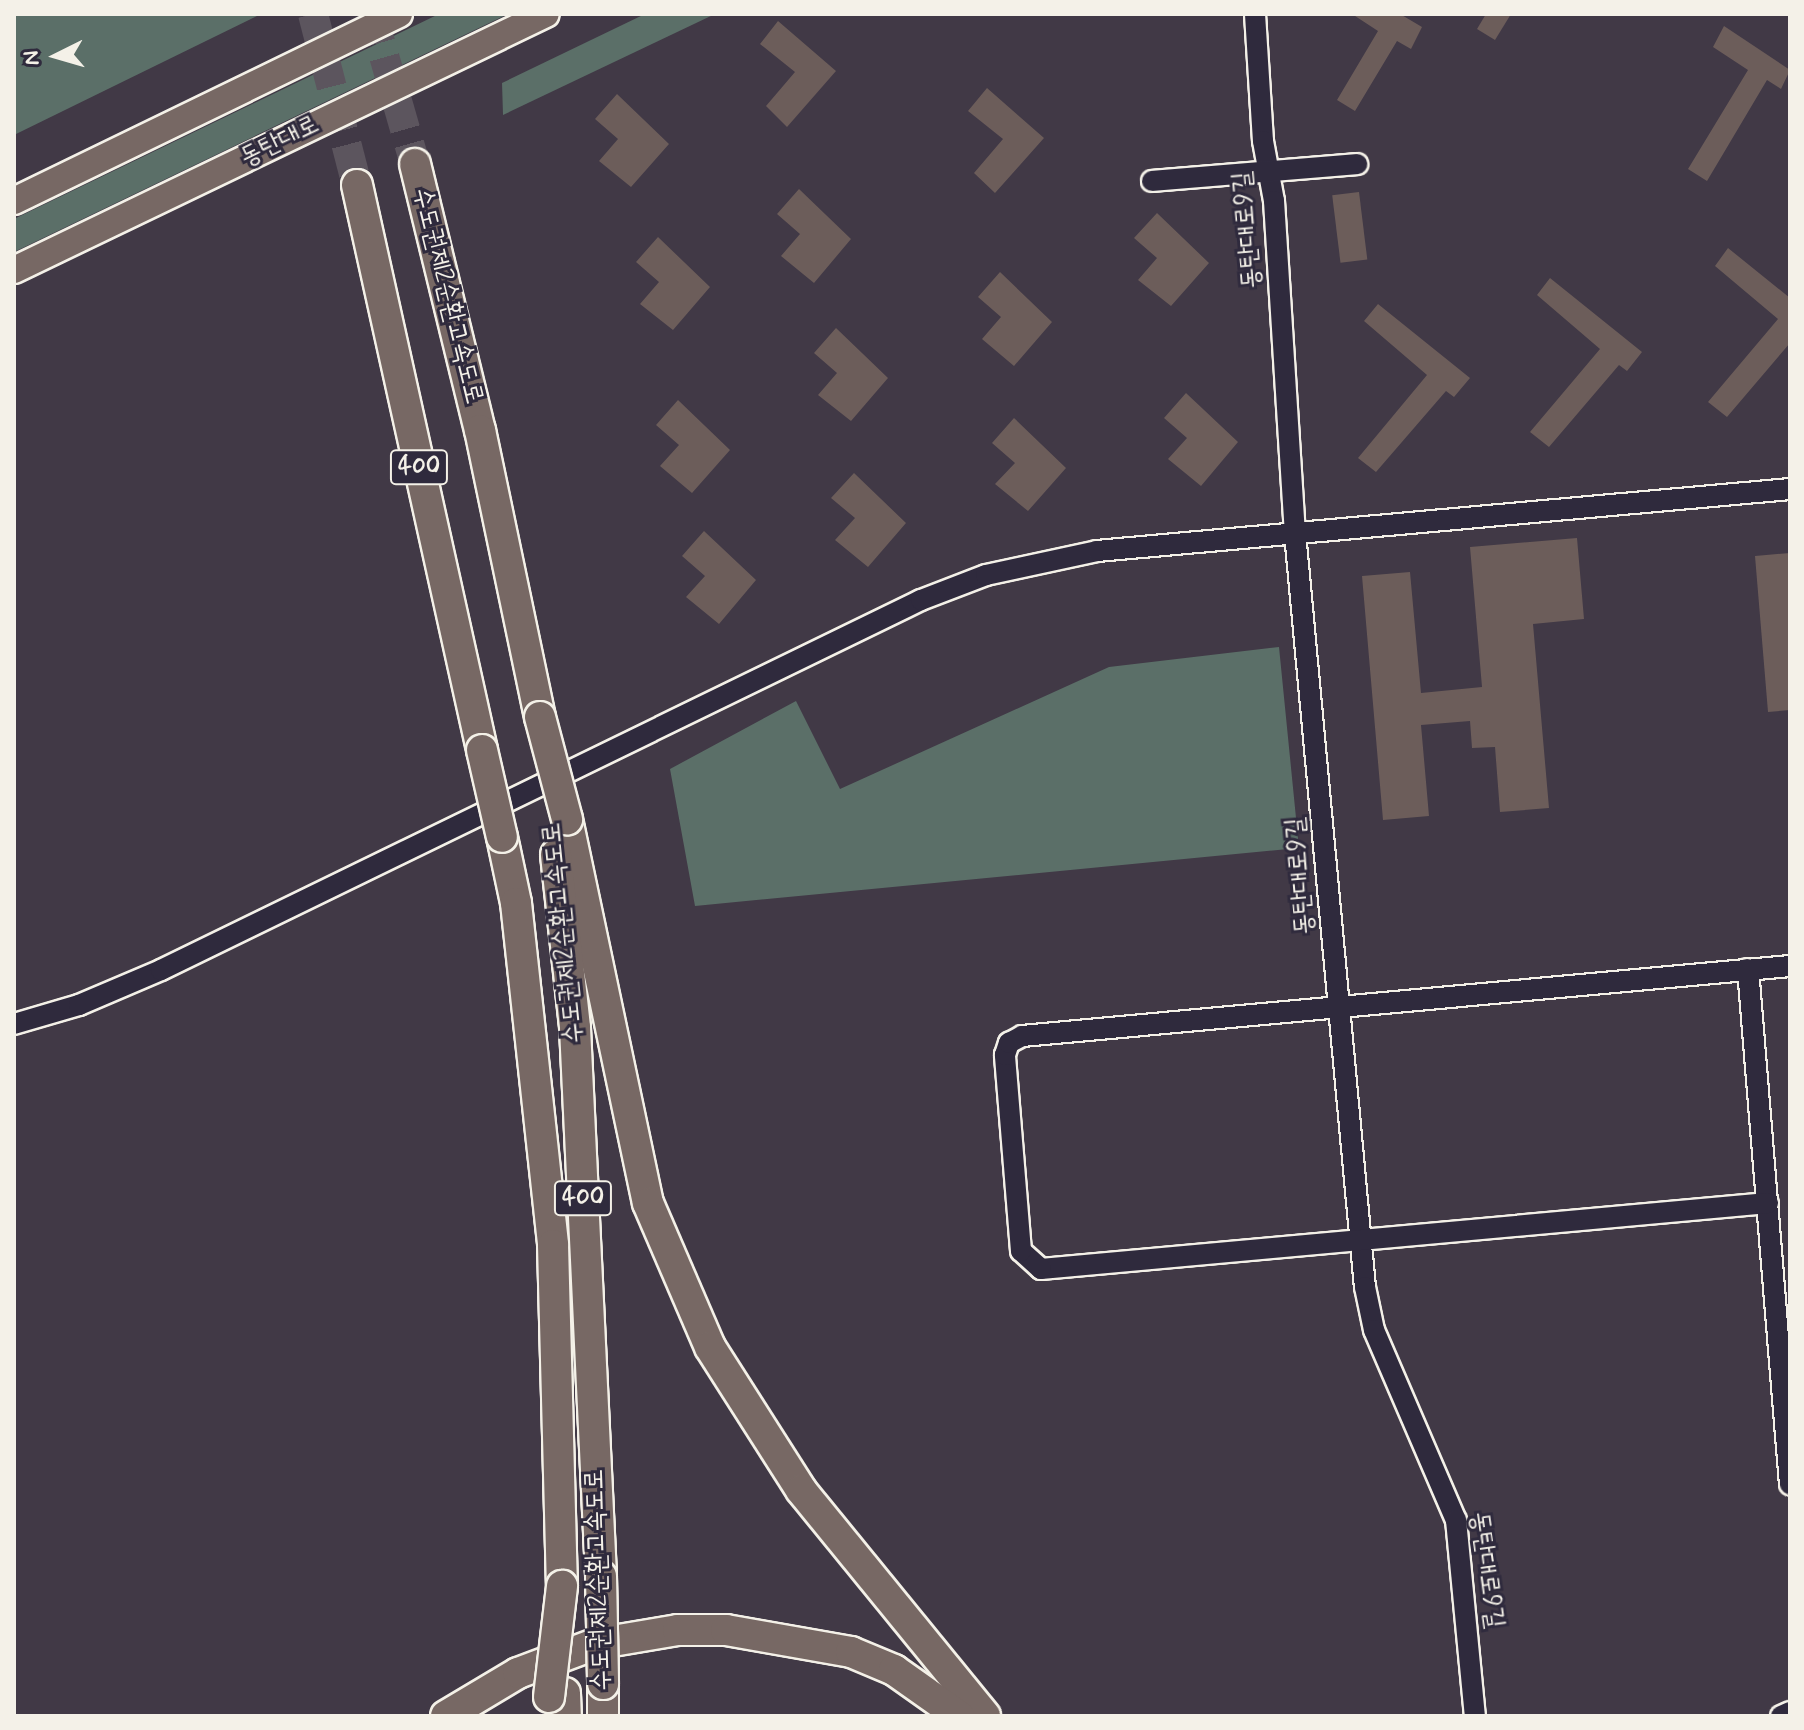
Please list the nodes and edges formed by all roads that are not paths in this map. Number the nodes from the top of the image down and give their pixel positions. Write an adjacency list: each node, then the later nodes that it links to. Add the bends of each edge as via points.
1 (399, 14): 9 (main road)
2 (546, 14): 10 (main road, 동탄대로)
3 (1255, 14): 6 (street, 동탄대로9길, via 1263,141)
4 (415, 164): 13 (highway, 수도권제2순환고속도로 / 400, bridge, via 480,430)
5 (1357, 164): 6 (street)
6 (1270, 171): 7 (street); 12 (street, 동탄대로9길)
7 (1152, 181)
8 (357, 185): 21 (highway, 수도권제2순환고속도로 / 400, bridge, via 516,903 553,1245 562,1586)
9 (14, 201)
10 (14, 270)
11 (1790, 489): 12 (street)
12 (1295, 533): 16 (street, 동탄대로9길); 17 (street, via 1097,551 986,575 921,600 161,970 79,1005)
13 (560, 820): 24 (highway, 수도권제2순환고속도로 / 400, bridge, via 575,1028); 26 (highway, via 648,1203 710,1347 801,1490)
14 (1790, 966): 15 (street)
15 (1748, 969): 16 (street); 18 (street)
16 (1339, 1007): 19 (street, 동탄대로9길); 19 (street, via 1022,1036 1009,1043 1005,1055 1019,1236 1029,1263 1041,1269)
17 (14, 1024)
18 (1768, 1203): 19 (street); 20 (street)
19 (1360, 1240): 27 (street, 동탄대로9길, via 1374,1330 1456,1520)
20 (1790, 1484)
21 (557, 1705)
22 (1790, 1712): 28 (street)
23 (446, 1716): 25 (highway, via 518,1673 595,1644 678,1630 726,1630 851,1652 894,1670)
24 (603, 1716)
25 (959, 1716)
26 (985, 1716)
27 (1475, 1716)
28 (1781, 1716)

